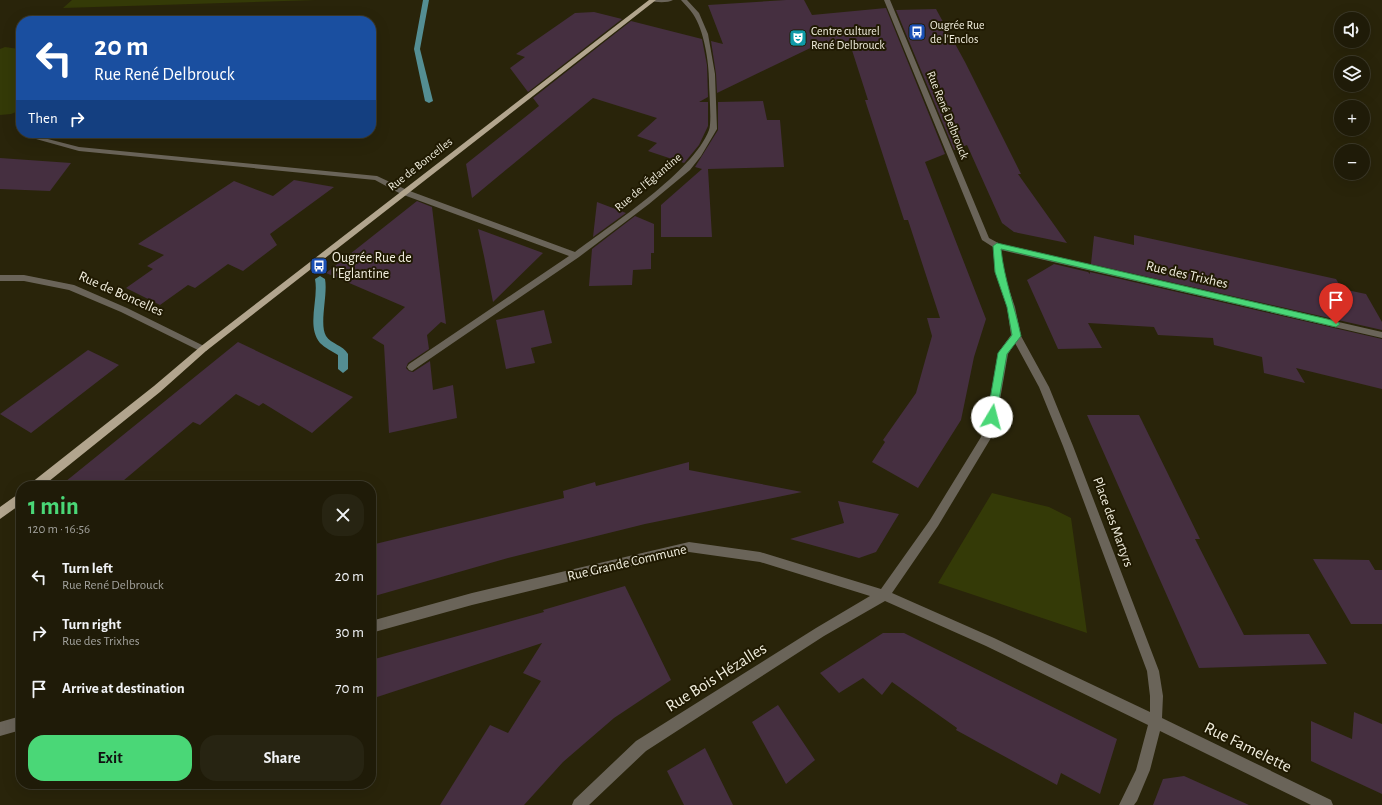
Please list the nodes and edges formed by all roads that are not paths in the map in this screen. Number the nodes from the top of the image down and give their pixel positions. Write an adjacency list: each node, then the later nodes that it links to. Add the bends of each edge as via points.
1 (653, 0): 2 (street); 6 (main road, Rue de Boncelles)
2 (670, 0)
3 (684, 0): 9 (street, Rue de l'Églantine, via 696,14 705,34 712,74 713,129 687,168)
4 (887, 0): 7 (street, Rue René Delbrouck)
5 (40, 139): 6 (street, via 79,149 377,178)
6 (404, 192): 9 (street); 13 (main road, Rue de Boncelles)
7 (986, 240): 8 (street, Rue des Trixhes)
8 (997, 246): 11 (street, Rue des Trixhes); 12 (street, via 999,272 1011,307)
9 (576, 255): 14 (street, Rue de l'Églantine)
10 (0, 278): 13 (street, Rue de Boncelles, via 24,278 70,287)
11 (1382, 335)
12 (1016, 336): 18 (street, via 1002,353 992,417 986,438 934,523); 20 (street, Place des Martyrs, via 1044,387 1066,440 1153,671 1157,699)
13 (203, 349): 15 (main road, Rue de Boncelles)
14 (412, 367)
15 (41, 481)
16 (16, 501): 17 (main road)
17 (0, 514)
18 (884, 595): 19 (street, Rue Grande Commune, via 760,557 690,547 472,599); 20 (street, via 990,642); 23 (street, Rue Bois Hézalles, via 820,632 646,742)
19 (376, 626)
20 (1154, 722): 24 (street, Place des Martyrs, via 1135,792); 25 (street, Rue Famelette)
21 (16, 724): 22 (street)
22 (0, 729)
23 (579, 805)
24 (1126, 805)
25 (1326, 805)

